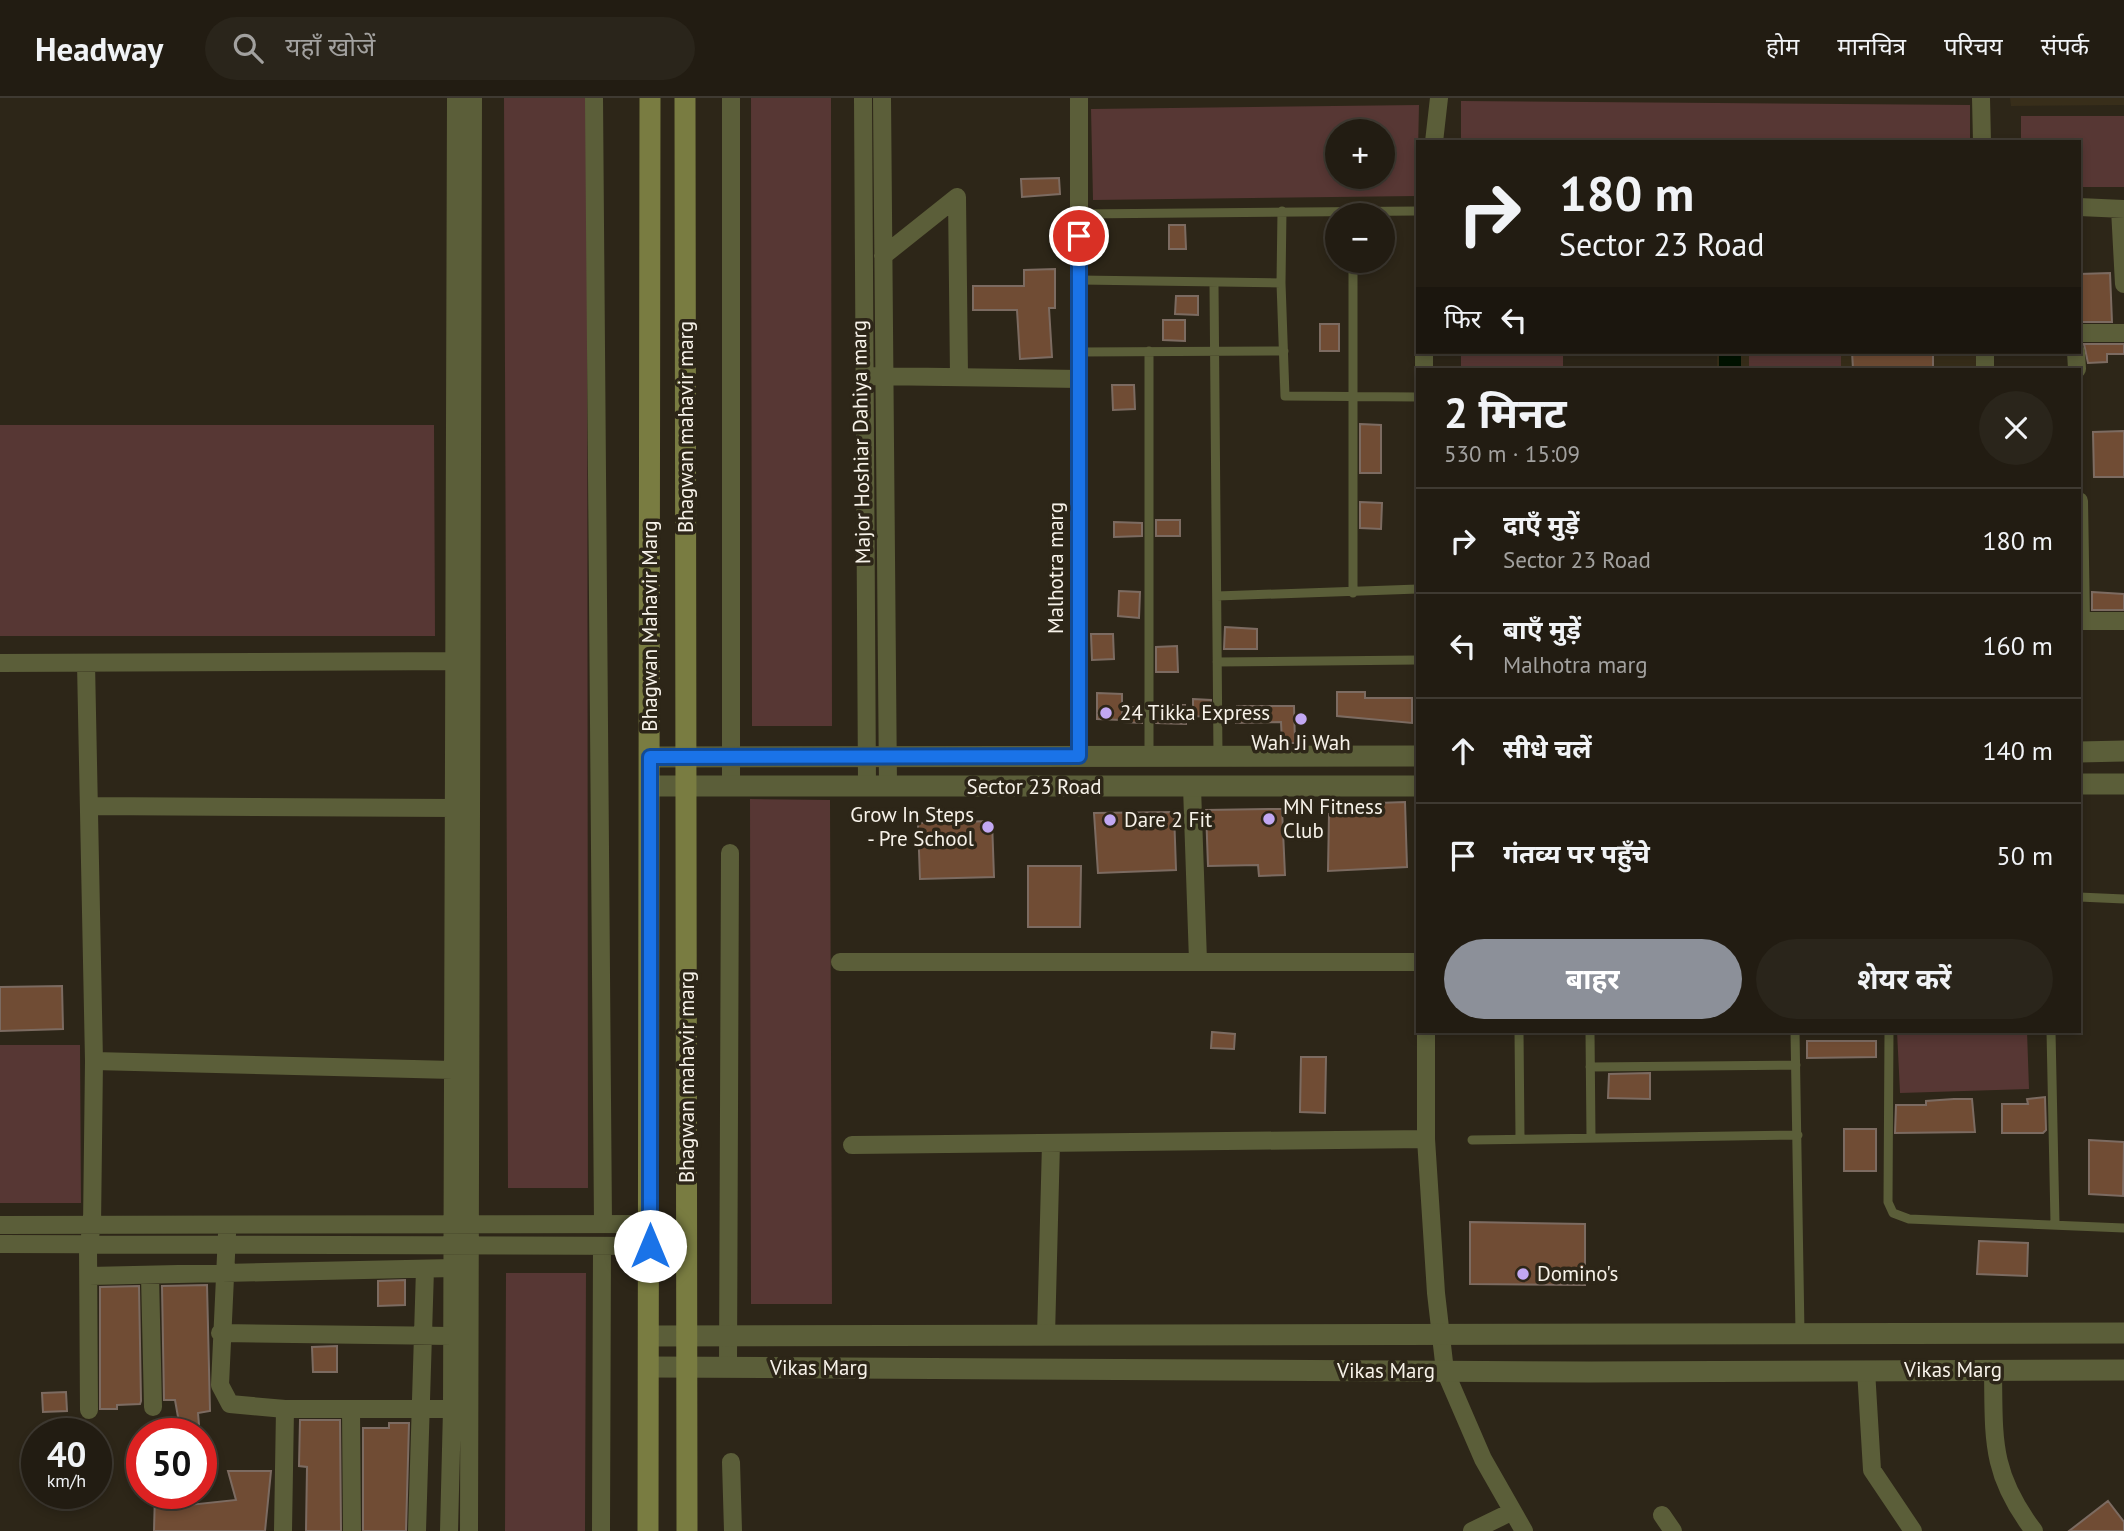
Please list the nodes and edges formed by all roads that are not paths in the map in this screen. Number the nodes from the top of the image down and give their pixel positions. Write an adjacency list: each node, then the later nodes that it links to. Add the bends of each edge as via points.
1 (456, 98): 45 (street)
2 (473, 98): 45 (street)
3 (594, 98): 93 (street)
4 (650, 98): 56 (main road, Bhagwan Mahavir Marg)
5 (685, 98): 57 (main road, Bhagwan mahavir marg)
6 (731, 98): 58 (street)
7 (863, 98): 33 (street, Major Hoshiar Dahiya marg)
8 (882, 98): 21 (street, Major Hoshiar Dahiya marg)
9 (1079, 98): 20 (street, Malhotra marg)
10 (1439, 98): 12 (street)
11 (1981, 98): 13 (street)
12 (1434, 140)
13 (1982, 140)
14 (2081, 207): 15 (street)
15 (2122, 209): 26 (street)
16 (1282, 211): 18 (lane); 20 (lane); 24 (lane)
17 (1416, 211): 19 (lane)
18 (1325, 212)
19 (1395, 212)
20 (1079, 214): 23 (street, Malhotra marg)
21 (883, 256): 34 (street, Major Hoshiar Dahiya marg); 35 (street, via 957,197)
22 (1353, 273): 37 (lane)
23 (1080, 281): 25 (lane); 31 (street, Malhotra marg)
24 (1281, 283): 25 (lane); 30 (lane)
25 (1214, 284): 32 (lane)
26 (2124, 284)
27 (2081, 332): 28 (street)
28 (2124, 333)
29 (1149, 351): 31 (lane); 32 (lane); 53 (lane)
30 (1284, 351): 32 (lane); 37 (lane, via 1285,396)
31 (1080, 352): 36 (street, Malhotra marg)
32 (1214, 352): 41 (lane)
33 (863, 376): 34 (street); 51 (street, Major Hoshiar Dahiya marg)
34 (883, 376): 35 (street); 51 (street, Major Hoshiar Dahiya marg)
35 (960, 376): 36 (street)
36 (1079, 379): 52 (street, Malhotra marg)
37 (1353, 395): 38 (lane); 40 (lane)
38 (1416, 397)
39 (1416, 589): 40 (lane)
40 (1353, 593): 41 (lane)
41 (1217, 596): 46 (lane)
42 (2081, 621): 43 (street)
43 (2124, 621)
44 (1416, 660): 46 (lane)
45 (463, 661): 48 (street); 68 (street); 96 (street)
46 (1217, 662): 54 (lane)
47 (0, 663): 48 (street)
48 (86, 663): 67 (street)
49 (2124, 751): 50 (street)
50 (2081, 752)
51 (877, 756): 52 (street, Sector 23 Road); 58 (street, Sector 23 Road); 64 (street, Major Hoshiar Dahiya marg)
52 (1079, 756): 53 (street, Sector 23 Road)
53 (1149, 756): 54 (street, Sector 23 Road)
54 (1218, 756): 55 (street, Sector 23 Road)
55 (1416, 756)
56 (650, 757): 57 (street, Sector 23 Road); 61 (main road, Bhagwan Mahavir Marg)
57 (686, 757): 58 (street, Sector 23 Road); 62 (main road, Bhagwan mahavir marg)
58 (731, 757): 63 (street)
59 (2081, 784): 60 (street)
60 (2124, 784)
61 (650, 786): 62 (street, Sector 23 Road); 94 (main road, Bhagwan Mahavir Marg)
62 (686, 786): 63 (street, Sector 23 Road); 117 (main road, Bhagwan mahavir marg)
63 (731, 786): 64 (street, Sector 23 Road)
64 (878, 786): 66 (street, Sector 23 Road)
65 (1416, 786): 66 (street, Sector 23 Road)
66 (1192, 787): 72 (street)
67 (89, 806): 68 (street); 81 (street)
68 (454, 808): 84 (street)
69 (730, 853): 118 (street)
70 (2081, 897): 71 (lane)
71 (2124, 899)
72 (1198, 961): 73 (street); 74 (street)
73 (840, 962)
74 (1416, 962)
75 (1426, 1033): 88 (street)
76 (1519, 1033): 86 (lane)
77 (1590, 1033): 83 (lane)
78 (1796, 1033): 82 (lane)
79 (1889, 1033): 92 (lane, via 1888,1202 1893,1213 1909,1219)
80 (2051, 1033): 92 (lane)
81 (94, 1061): 84 (street); 97 (street)
82 (1796, 1065): 83 (lane); 85 (lane)
83 (1590, 1067): 87 (lane)
84 (453, 1070): 96 (street)
85 (1798, 1135): 87 (lane); 114 (lane)
86 (1520, 1138): 87 (lane); 89 (lane)
87 (1591, 1138)
88 (1426, 1139): 90 (street); 113 (street)
89 (1472, 1139)
90 (1051, 1143): 91 (street); 119 (street)
91 (852, 1145)
92 (2055, 1223): 98 (lane)
93 (603, 1224): 94 (street); 96 (street)
94 (649, 1224): 104 (main road, Bhagwan Mahavir Marg)
95 (0, 1225): 97 (street)
96 (461, 1225): 99 (street); 101 (street)
97 (92, 1226): 99 (street); 102 (street)
98 (2124, 1228)
99 (227, 1235): 101 (street); 102 (street); 109 (street)
100 (0, 1244): 102 (street)
101 (462, 1245): 103 (street); 105 (street); 140 (street)
102 (88, 1246): 107 (street)
103 (602, 1246): 104 (street); 141 (street)
104 (650, 1246): 116 (main road, Bhagwan Mahavir Marg)
105 (453, 1268): 106 (street); 112 (street)
106 (425, 1269): 109 (street); 115 (street)
107 (89, 1276): 108 (street); 132 (street)
108 (150, 1276): 109 (street); 127 (street)
109 (223, 1276): 110 (street)
110 (220, 1333): 115 (street); 128 (street, via 220,1385 230,1404)
111 (2124, 1333): 114 (street, Vikas Marg)
112 (452, 1335): 115 (street); 131 (street)
113 (1440, 1335): 114 (street, Vikas Marg); 119 (street, Vikas Marg); 126 (street)
114 (1800, 1335)
115 (423, 1336): 130 (street)
116 (650, 1336): 117 (street, Vikas Marg); 120 (main road, Bhagwan Mahavir Marg)
117 (687, 1336): 118 (street, Vikas Marg); 122 (main road, Bhagwan mahavir marg)
118 (726, 1336): 119 (street, Vikas Marg); 121 (street)
119 (1046, 1336)
120 (649, 1367): 122 (street, Vikas Marg); 142 (main road, Bhagwan Mahavir Marg)
121 (728, 1367): 122 (street, Vikas Marg); 126 (street, Vikas Marg)
122 (687, 1368): 143 (main road)
123 (1866, 1370): 124 (street, Vikas Marg); 126 (street, Vikas Marg); 148 (street, via 1872,1471)
124 (1993, 1370): 125 (street, Vikas Marg); 149 (street, via 1994,1441 2003,1483)
125 (2124, 1370)
126 (1445, 1371): 134 (street)
127 (153, 1407)
128 (285, 1409): 129 (street); 136 (street)
129 (351, 1409): 130 (street); 137 (street)
130 (421, 1409): 131 (street); 138 (street)
131 (452, 1409): 139 (street)
132 (89, 1410)
133 (731, 1462): 144 (street)
134 (1511, 1512): 145 (street); 146 (street)
135 (1662, 1516): 147 (street)
136 (283, 1531)
137 (352, 1531)
138 (417, 1531)
139 (449, 1531)
140 (469, 1531)
141 (601, 1531)
142 (648, 1531)
143 (687, 1531)
144 (733, 1531)
145 (1472, 1531)
146 (1524, 1531)
147 (1673, 1531)
148 (1913, 1531)
149 (2034, 1531)

